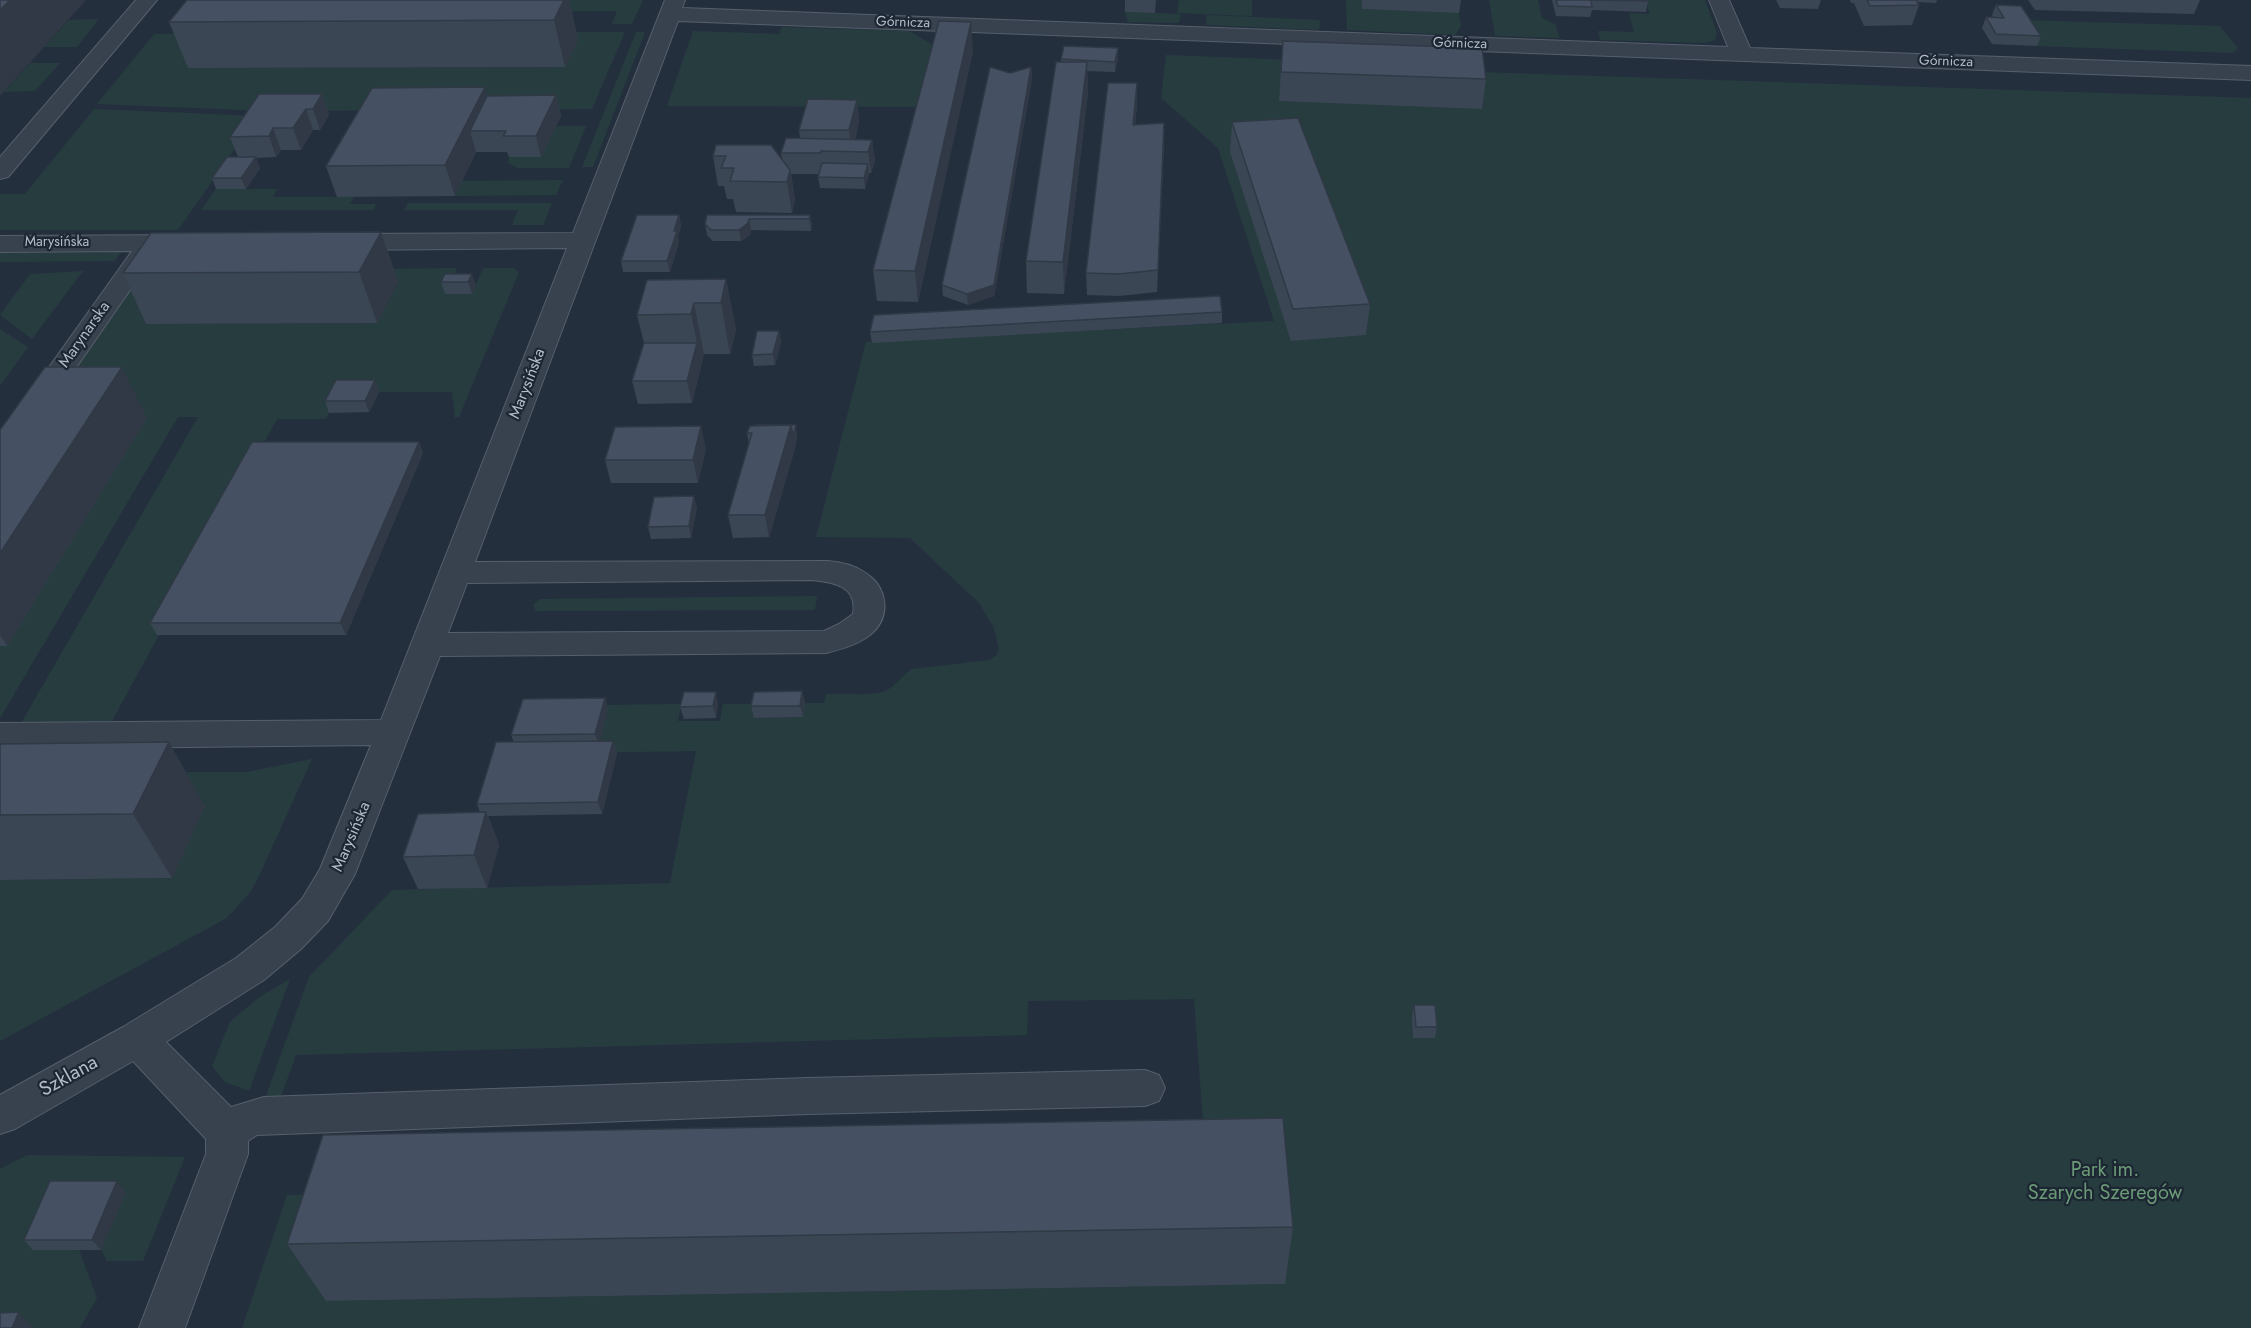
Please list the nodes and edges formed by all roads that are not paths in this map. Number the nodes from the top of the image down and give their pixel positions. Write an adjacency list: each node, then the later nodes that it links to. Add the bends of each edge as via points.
1 (147, 0): 6 (street)
2 (1719, 0): 4 (street)
3 (672, 7): 4 (street, Górnicza); 7 (street, Marysińska)
4 (1742, 54): 5 (street, Górnicza)
5 (2251, 73)
6 (0, 172)
7 (582, 240): 8 (street); 13 (street, Marysińska)
8 (315, 242)
9 (150, 243): 10 (street, Marysińska); 11 (street, Marysińska); 12 (street, Marynarska)
10 (210, 243)
11 (0, 244)
12 (0, 457)
13 (456, 573): 14 (street, Marysińska); 14 (street, via 812,570 854,579 870,602 861,625 847,636 826,642)
14 (428, 645): 15 (street, Marysińska)
15 (394, 732): 16 (street); 17 (street, Marysińska, via 337,874 315,910 250,969)
16 (0, 736)
17 (137, 1039): 19 (street, Szklana); 20 (street)
18 (1145, 1088): 20 (street, via 264,1115 248,1118)
19 (0, 1116)
20 (226, 1132): 21 (street, via 227,1154)
21 (162, 1328)

